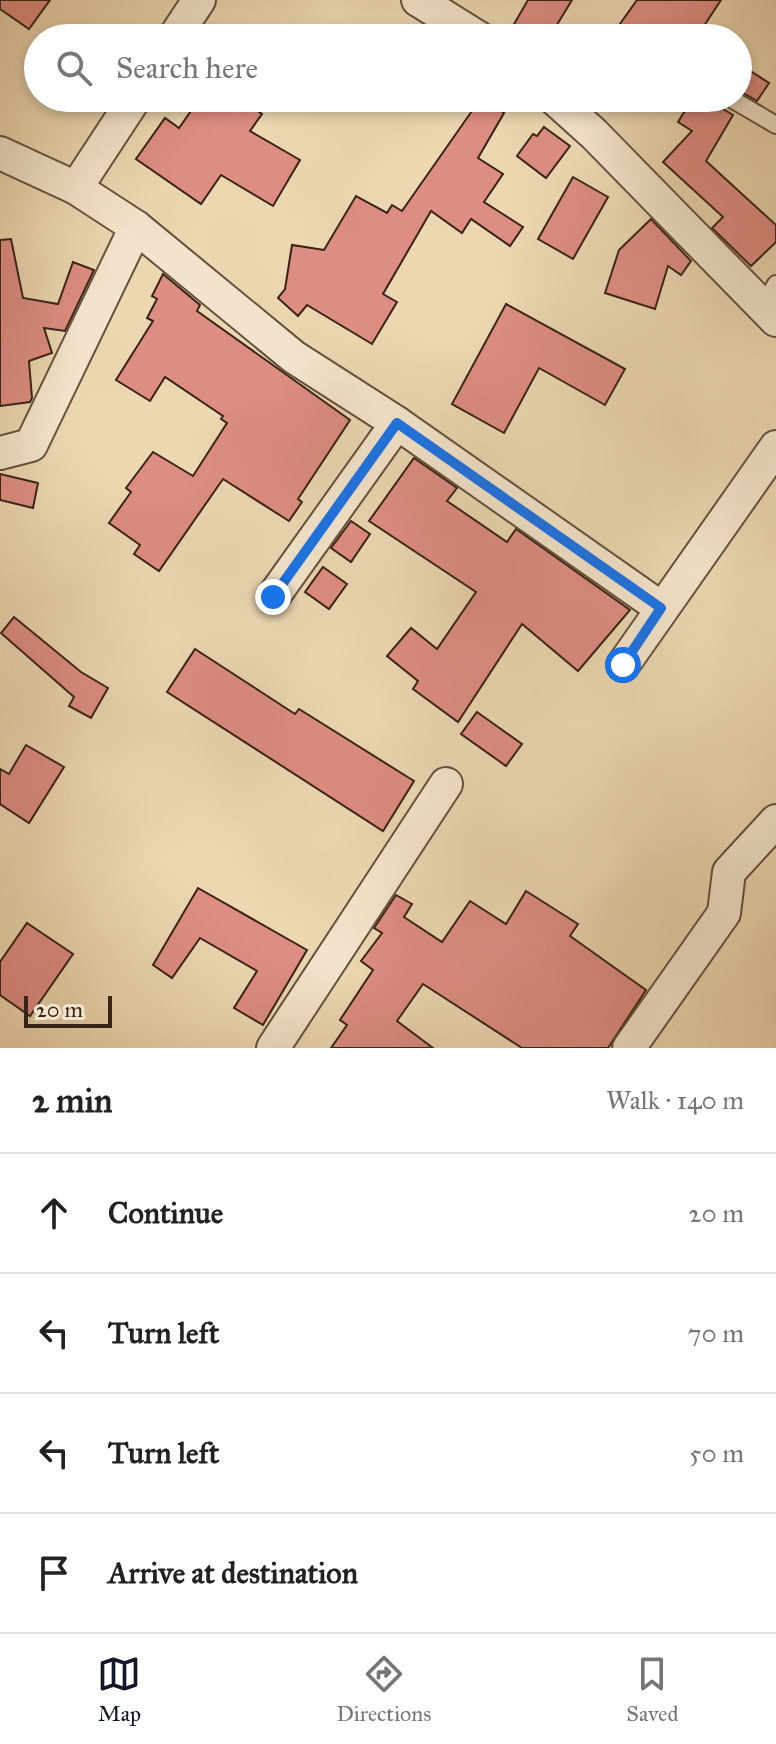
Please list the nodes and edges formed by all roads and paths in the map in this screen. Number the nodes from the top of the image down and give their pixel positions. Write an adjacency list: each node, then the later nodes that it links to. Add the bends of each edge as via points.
1 (199, 0): 3 (street)
2 (418, 0): 4 (street)
3 (183, 24)
4 (457, 24)
5 (752, 111): 8 (lane)
6 (126, 112): 10 (street)
7 (570, 112): 12 (street)
8 (776, 125)
9 (0, 153): 10 (street)
10 (76, 188): 11 (street)
11 (136, 227): 13 (street, via 294,357); 15 (street, via 31,445)
12 (771, 304)
13 (397, 423): 16 (street); 17 (street)
14 (776, 447): 17 (street)
15 (0, 453)
16 (273, 597)
17 (661, 608): 18 (street)
18 (623, 665)
19 (446, 784): 21 (street)
20 (776, 821): 22 (street, via 729,872 724,913)
21 (273, 1048)
22 (629, 1048)

